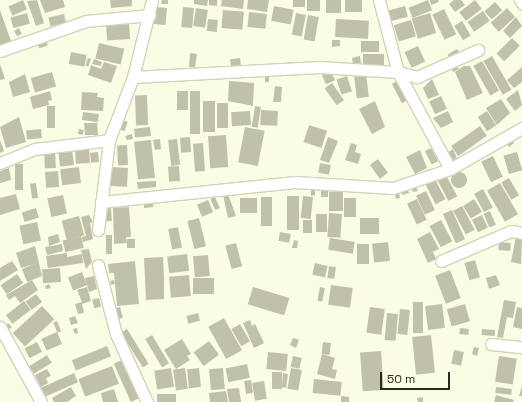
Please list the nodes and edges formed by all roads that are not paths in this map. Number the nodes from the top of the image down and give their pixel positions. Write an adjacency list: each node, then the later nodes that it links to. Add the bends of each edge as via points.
1 (152, 0): 5 (street)
2 (379, 0): 8 (street)
3 (520, 0): 4 (street)
4 (522, 3)
5 (150, 15): 7 (street, via 86,21); 9 (street)
6 (478, 50): 8 (street, via 417,77)
7 (0, 51)
8 (398, 72): 9 (street, via 320,67); 13 (street)
9 (133, 78): 11 (street)
10 (522, 128): 13 (street)
11 (109, 140): 12 (street, via 35,149); 14 (street)
12 (0, 163)
13 (450, 168): 14 (street, via 393,188 295,182)
14 (101, 202): 15 (street)
15 (98, 230)
16 (522, 233): 17 (street, via 511,231)
17 (441, 261)
18 (98, 265): 23 (street, via 116,334)
19 (0, 327): 22 (street)
20 (491, 344): 21 (street)
21 (522, 347)
22 (41, 402)
23 (146, 402)

